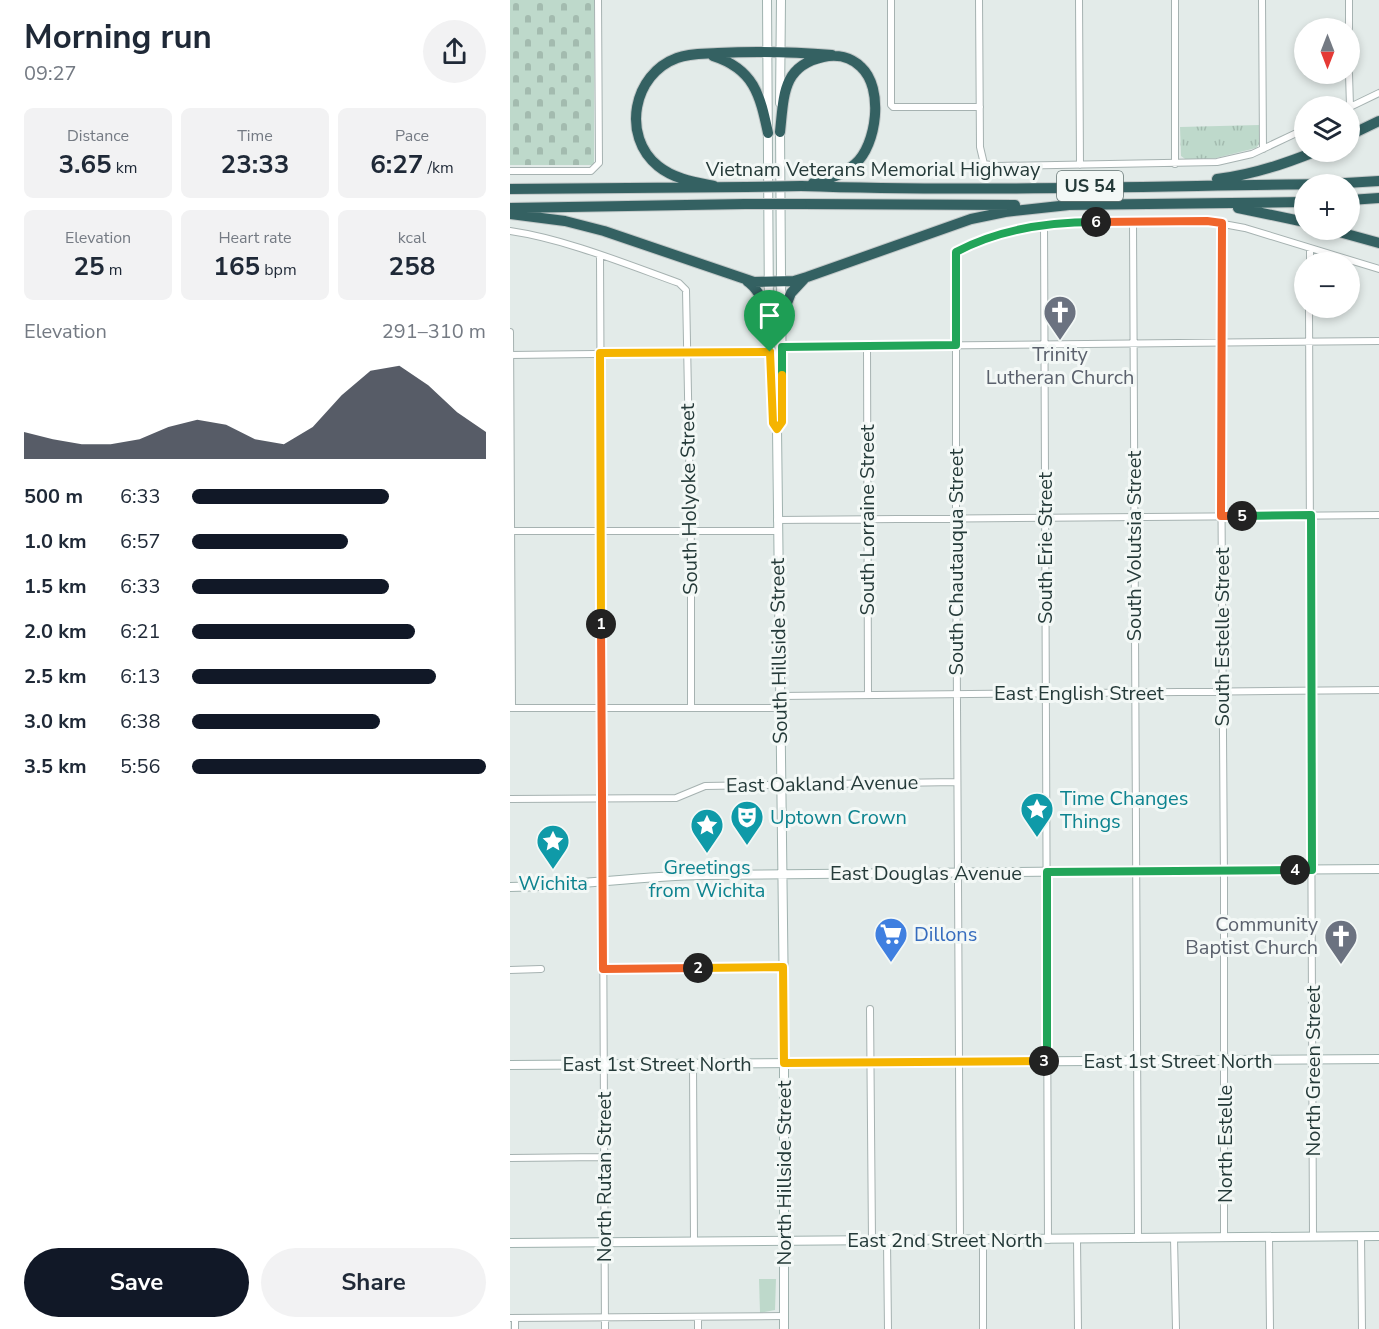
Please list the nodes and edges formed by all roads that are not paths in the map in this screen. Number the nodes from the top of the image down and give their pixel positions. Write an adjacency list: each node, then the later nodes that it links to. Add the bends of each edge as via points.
1 (598, 0): 27 (street, via 599,163 591,171)
2 (768, 0): 11 (main road, South Hillside Street)
3 (781, 0): 12 (main road, South Hillside Street)
4 (891, 0): 17 (street, via 891,105)
5 (979, 0): 17 (street)
6 (1079, 0): 26 (street)
7 (1175, 0): 25 (street)
8 (1262, 0): 23 (street)
9 (1349, 0): 10 (street)
10 (1349, 18)
11 (767, 51): 12 (highway); 13 (highway); 21 (main road, South Hillside Street)
12 (780, 51): 14 (highway); 20 (main road, South Hillside Street)
13 (701, 54): 21 (highway, via 726,60 748,77 762,105); 32 (highway, via 668,62 648,79 639,98 636,124 643,147 660,167 678,178)
14 (832, 55): 20 (highway, via 808,60 790,77); 33 (highway, via 848,57 863,68 875,101 874,127 868,148 855,164 837,176)
15 (1379, 93): 16 (street)
16 (1360, 102)
17 (980, 107): 26 (street, via 984,164)
18 (1379, 121): 19 (highway)
19 (1360, 130)
20 (780, 132): 55 (main road, South Hillside Street)
21 (768, 133): 56 (main road, South Hillside Street)
22 (1294, 134): 23 (street)
23 (1263, 149): 25 (street, via 1217,162)
24 (1294, 160): 31 (highway, via 1243,176)
25 (1175, 164): 26 (street)
26 (1080, 165)
27 (510, 171)
28 (1379, 179): 29 (highway, Vietnam Veterans Memorial Highway)
29 (1360, 181)
30 (1294, 184): 31 (highway, Vietnam Veterans Memorial Highway / US 54)
31 (1169, 185): 33 (highway, Vietnam Veterans Memorial Highway / US 54)
32 (714, 186): 33 (highway, Vietnam Veterans Memorial Highway / US 54, bridge); 34 (highway, Vietnam Veterans Memorial Highway / US 54)
33 (801, 186)
34 (510, 189)
35 (1379, 198): 36 (highway)
36 (1360, 199)
37 (1294, 202): 38 (highway, Vietnam Veterans Memorial Highway / US 54)
38 (1193, 204): 39 (highway, Vietnam Veterans Memorial Highway / US 54); 42 (highway)
39 (1069, 205): 40 (highway, Vietnam Veterans Memorial Highway / US 54, bridge); 53 (highway, via 971,219)
40 (510, 208)
41 (510, 214): 54 (highway, via 604,231)
42 (1294, 220)
43 (1132, 222): 44 (street); 45 (street); 65 (street, South Volutsia Street)
44 (1222, 223): 49 (street); 63 (street, South Estelle Street)
45 (1044, 224): 64 (street, South Erie Street); 66 (street, South Chautauqua Street, via 972,243 956,252)
46 (510, 231): 51 (street)
47 (1360, 238): 48 (highway)
48 (1379, 243)
49 (1310, 248): 50 (street); 52 (street)
50 (1310, 252)
51 (600, 255): 70 (street, North Rutan Street); 71 (street, South Holyoke Street, via 679,283 686,290)
52 (1379, 269)
53 (807, 277): 55 (highway); 58 (highway, via 791,293)
54 (744, 279): 56 (highway); 57 (highway, via 759,293)
55 (782, 280): 56 (highway); 58 (main road, South Hillside Street)
56 (769, 282): 57 (main road, South Hillside Street)
57 (769, 316): 69 (main road, South Hillside Street)
58 (782, 316): 68 (main road, South Hillside Street)
59 (1309, 318): 62 (street, North Green Street)
60 (510, 332): 72 (street)
61 (1379, 341): 62 (street)
62 (1310, 342): 63 (street); 74 (street, North Green Street)
63 (1221, 343): 65 (street); 76 (street, South Estelle Street)
64 (1044, 344): 65 (street); 66 (street); 77 (street, South Erie Street)
65 (1133, 344): 78 (street, South Volutsia Street)
66 (956, 345): 67 (street); 79 (street, South Chautauqua Street)
67 (867, 346): 68 (street); 81 (street, South Lorraine Street)
68 (782, 347): 73 (main road, South Hillside Street, via 782,422)
69 (770, 352): 71 (street); 73 (main road, South Hillside Street, via 773,423)
70 (600, 353): 71 (street); 72 (street); 83 (street, North Rutan Street)
71 (688, 353): 84 (street, South Holyoke Street)
72 (510, 355): 82 (street)
73 (777, 429): 80 (main road, South Hillside Street)
74 (1311, 515): 75 (street); 76 (street); 86 (street, North Green Street)
75 (1379, 515)
76 (1221, 516): 78 (street); 88 (street, South Estelle Street)
77 (1045, 517): 78 (street); 79 (street); 89 (street, South Erie Street)
78 (1134, 517): 90 (street, South Volutsia Street)
79 (956, 519): 81 (street); 91 (street, South Chautauqua Street)
80 (777, 520): 81 (street); 85 (main road, South Hillside Street)
81 (867, 520): 92 (street, South Lorraine Street)
82 (511, 531): 83 (street); 94 (street)
83 (600, 531): 84 (street); 95 (street, North Rutan Street)
84 (690, 531): 85 (street); 96 (street, South Holyoke Street)
85 (777, 531): 93 (main road, South Hillside Street)
86 (1312, 690): 87 (street, East English Street); 88 (street, East English Street); 104 (street, North Green Street)
87 (1379, 690)
88 (1223, 692): 90 (street, East English Street); 103 (street, South Estelle Street)
89 (1046, 693): 90 (street, East English Street); 91 (street, East English Street); 107 (street, South Erie Street)
90 (1135, 693): 105 (street, South Volutsia Street)
91 (956, 694): 92 (street, East English Street); 98 (street, South Chautauqua Street)
92 (868, 695): 93 (street, East English Street)
93 (780, 696): 97 (main road, South Hillside Street)
94 (511, 708): 95 (street)
95 (601, 708): 96 (street); 100 (street, North Rutan Street)
96 (691, 708): 97 (street)
97 (780, 708): 99 (main road, South Hillside Street)
98 (957, 782): 99 (street, East Oakland Avenue); 106 (street, South Chautauqua Street)
99 (780, 784): 100 (street, East Oakland Avenue, via 705,786 676,798); 108 (main road, South Hillside Street)
100 (601, 798): 101 (street, East Oakland Avenue); 109 (street, North Rutan Street)
101 (510, 799)
102 (1379, 869): 104 (main road, East Douglas Avenue)
103 (1224, 870): 104 (main road, East Douglas Avenue); 105 (main road, East Douglas Avenue); 117 (street, North Estelle)
104 (1312, 870): 118 (street, North Green Street)
105 (1136, 871): 107 (main road, East Douglas Avenue); 120 (street, South Volutsia Street)
106 (957, 872): 107 (main road, East Douglas Avenue); 108 (main road, East Douglas Avenue); 122 (street, South Chautauqua Street)
107 (1047, 872): 119 (street, South Erie Street)
108 (781, 874): 109 (main road, East Douglas Avenue); 111 (main road, North Hillside Street)
109 (602, 881): 110 (main road, East Douglas Avenue); 113 (street, North Rutan Street)
110 (510, 887)
111 (783, 967): 113 (street); 123 (main road, North Hillside Street)
112 (541, 969): 114 (street)
113 (603, 969): 126 (street, North Rutan Street)
114 (510, 970)
115 (870, 1009): 121 (street)
116 (1379, 1059): 118 (main road, East 1st Street North)
117 (1225, 1060): 118 (main road, East 1st Street North); 120 (main road, East 1st Street North); 134 (street, North Estelle)
118 (1313, 1060): 132 (street, North Green Street)
119 (1047, 1061): 120 (main road, East 1st Street North); 122 (main road, East 1st Street North); 135 (street, South Erie Street)
120 (1136, 1061): 137 (street, South Volutsia Street)
121 (871, 1062): 122 (main road, East 1st Street North); 123 (main road, East 1st Street North); 140 (street)
122 (958, 1062): 138 (street, South Chautauqua Street)
123 (784, 1063): 124 (main road, East 1st Street North); 143 (main road, North Hillside Street)
124 (693, 1064): 126 (main road, East 1st Street North); 142 (street)
125 (510, 1065): 126 (main road, East 1st Street North)
126 (604, 1065): 127 (street, North Rutan Street)
127 (604, 1157): 128 (street); 145 (street, North Rutan Street)
128 (510, 1158)
129 (1361, 1236): 130 (main road, East 2nd Street North); 132 (main road, East 2nd Street North); 159 (street)
130 (1379, 1236)
131 (1269, 1237): 132 (main road, East 2nd Street North); 134 (main road, East 2nd Street North); 158 (street)
132 (1313, 1237)
133 (1174, 1238): 134 (main road, East 2nd Street North); 137 (main road, East 2nd Street North); 157 (street)
134 (1224, 1238)
135 (1048, 1239): 136 (main road, East 2nd Street North); 139 (main road, East 2nd Street North)
136 (1077, 1239): 137 (main road, East 2nd Street North); 156 (street)
137 (1137, 1239)
138 (960, 1240): 139 (main road, East 2nd Street North); 141 (main road, East 2nd Street North)
139 (983, 1240): 155 (street)
140 (872, 1241): 141 (main road, East 2nd Street North); 143 (main road, East 2nd Street North)
141 (887, 1241): 154 (street)
142 (694, 1242): 143 (main road, East 2nd Street North); 145 (main road, East 2nd Street North)
143 (783, 1242): 146 (main road, North Hillside Street)
144 (510, 1243): 145 (main road, East 2nd Street North)
145 (604, 1243): 149 (street, North Rutan Street)
146 (784, 1316): 147 (street); 153 (main road, North Hillside Street)
147 (698, 1317): 149 (street); 152 (street)
148 (512, 1318): 149 (street); 150 (street)
149 (605, 1318): 151 (street, North Rutan Street)
150 (515, 1329)
151 (605, 1329)
152 (698, 1329)
153 (784, 1329)
154 (888, 1329)
155 (983, 1329)
156 (1078, 1329)
157 (1176, 1329)
158 (1269, 1329)
159 (1362, 1329)

